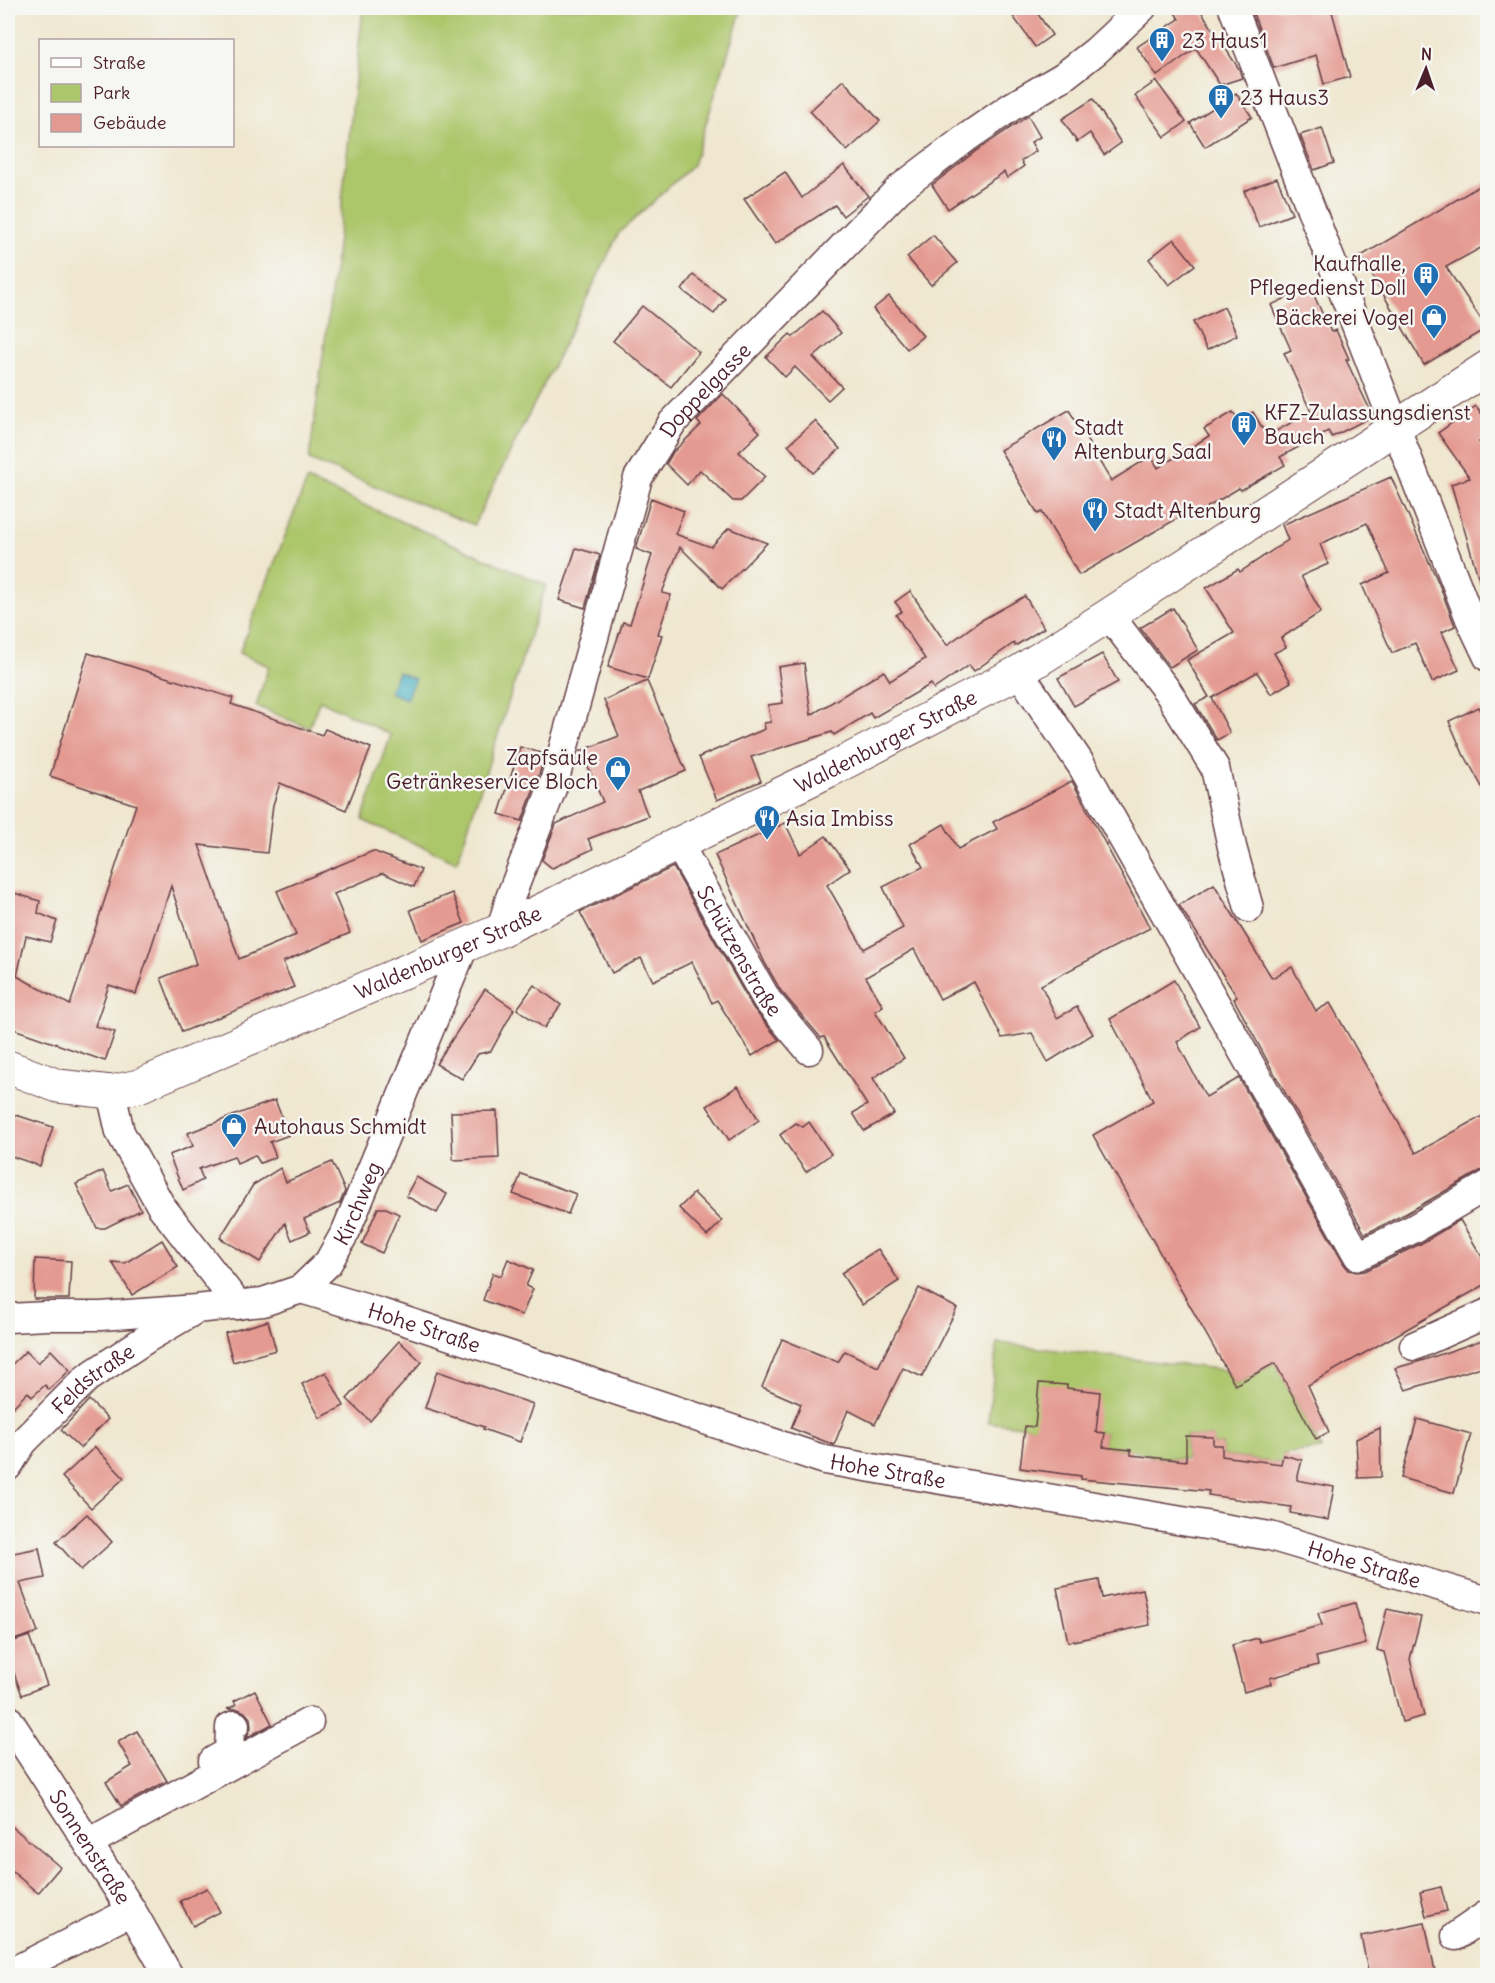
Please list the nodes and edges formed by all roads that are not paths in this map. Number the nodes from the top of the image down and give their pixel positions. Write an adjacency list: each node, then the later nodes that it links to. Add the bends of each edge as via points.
1 (1142, 8): 10 (street, Doppelgasse, via 1064,76 1011,107 899,189 672,423 638,478 553,786)
2 (1233, 8): 4 (street)
3 (1488, 367): 4 (main road, Waldenburger Straße)
4 (1395, 426): 5 (main road, Waldenburger Straße); 6 (street)
5 (1109, 615): 7 (main road, Waldenburger Straße); 9 (street, via 1168,692 1215,768)
6 (1488, 657)
7 (1019, 672): 8 (main road, Waldenburger Straße); 15 (street, via 1082,766 1358,1256 1416,1228)
8 (679, 845): 10 (main road, Waldenburger Straße); 12 (street, Schützenstraße, via 767,1000)
9 (1249, 908)
10 (501, 930): 11 (main road, Waldenburger Straße)
11 (464, 946): 14 (main road, Waldenburger Straße, via 140,1086); 16 (street, Kirchweg, via 346,1231 328,1263)
12 (809, 1050)
13 (8, 1067): 14 (main road, Waldenburger Straße, via 58,1086)
14 (111, 1092): 17 (street, via 120,1132 161,1206)
15 (1488, 1185)
16 (301, 1290): 17 (street, Kirchweg); 23 (street, Hohe Straße, via 825,1460 1270,1536)
17 (238, 1305): 18 (street, Kirchweg)
18 (196, 1309): 20 (street, Kirchweg); 22 (street, Feldstraße, via 87,1378 23,1442)
19 (1488, 1313): 21 (street)
20 (8, 1318)
21 (1414, 1346)
22 (8, 1466)
23 (1488, 1601)
24 (8, 1719): 28 (street, Sonnenstraße)
25 (309, 1722): 27 (street)
26 (235, 1725): 27 (street, via 230,1727 229,1752 213,1761)
27 (215, 1774): 28 (street)
28 (88, 1843): 29 (street, Sonnenstraße)
29 (132, 1911): 32 (street); 33 (street, Sonnenstraße)
30 (1488, 1914): 31 (street)
31 (1455, 1936)
32 (8, 1974)
33 (170, 1976)

